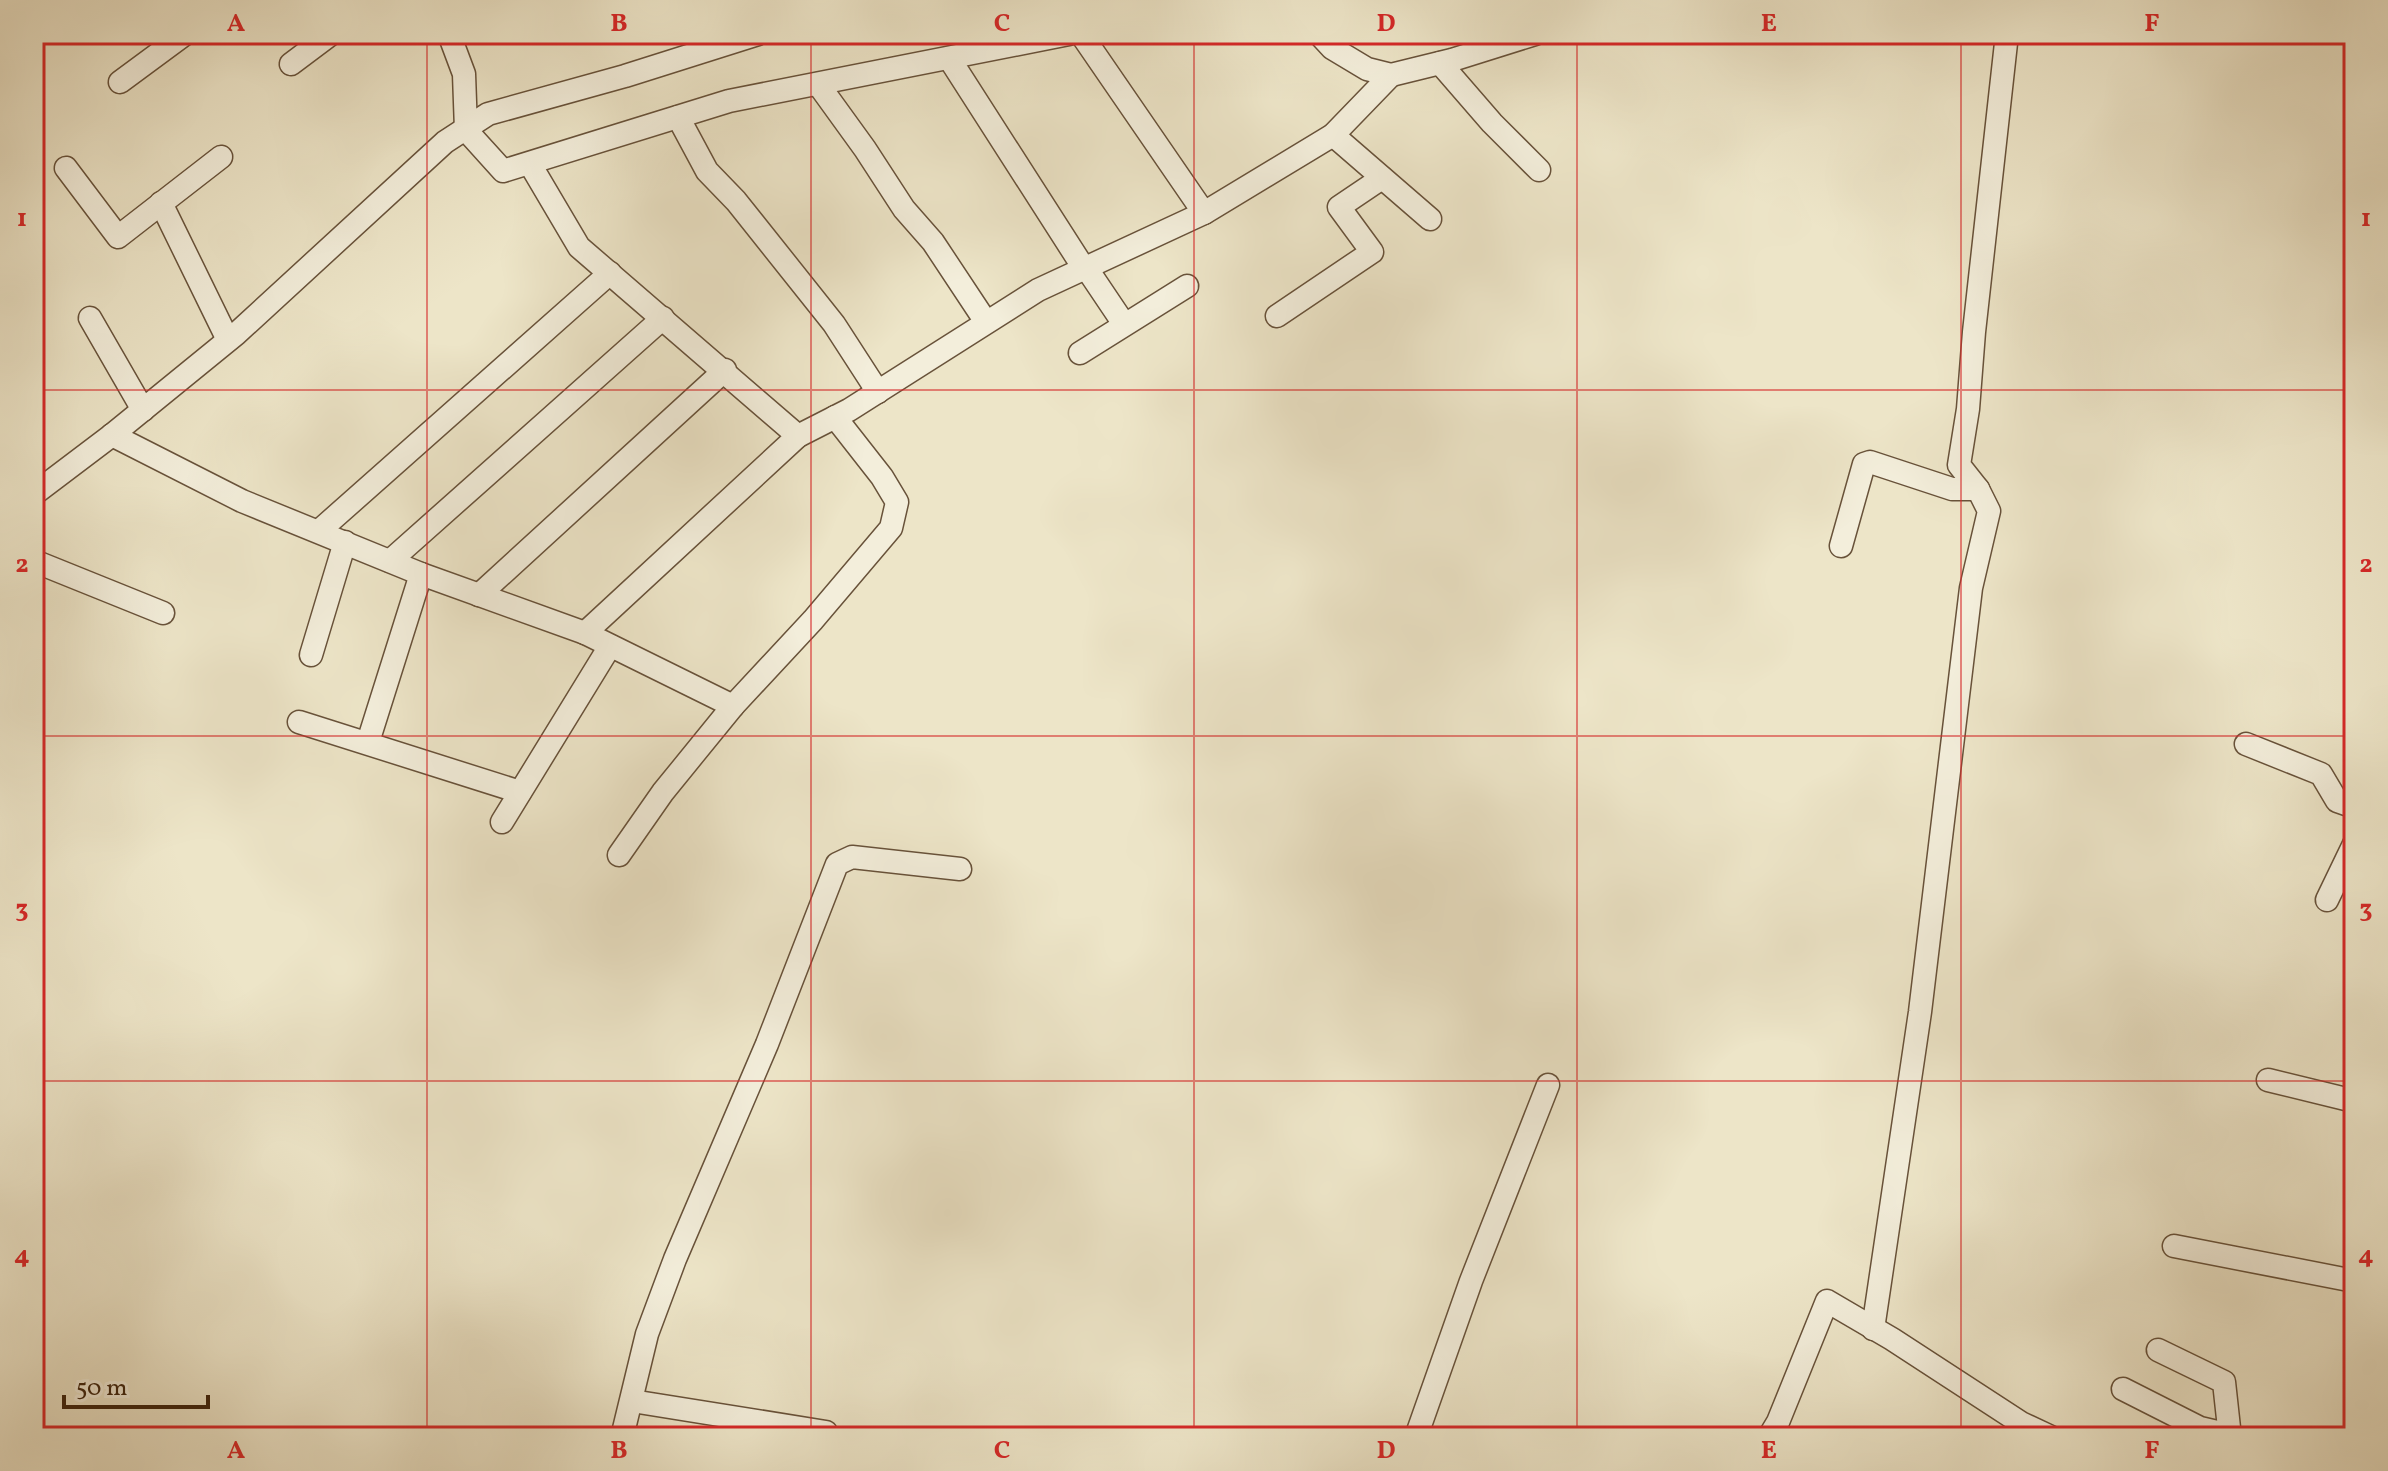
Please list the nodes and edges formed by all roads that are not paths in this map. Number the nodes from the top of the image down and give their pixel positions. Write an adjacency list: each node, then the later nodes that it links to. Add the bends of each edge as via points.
1 (185, 34): 14 (street)
2 (331, 34): 12 (street)
3 (449, 34): 17 (street, via 464,74)
4 (758, 34): 17 (street, via 488,114)
5 (1069, 34): 10 (street)
6 (1081, 34): 25 (street)
7 (1319, 34): 13 (street, via 1367,69)
8 (1535, 34): 11 (street)
9 (2007, 34): 43 (street, via 1959,465)
10 (949, 58): 15 (street); 27 (street)
11 (1440, 63): 13 (street); 22 (street)
12 (291, 64)
13 (1391, 75): 18 (street)
14 (120, 82)
15 (818, 84): 16 (street); 33 (street)
16 (678, 117): 20 (street); 38 (street, via 707,171 834,324)
17 (466, 130): 20 (street, via 503,171); 35 (street, via 445,142)
18 (1333, 135): 23 (street); 25 (street)
19 (221, 157): 24 (street)
20 (530, 164): 28 (street, via 579,247)
21 (66, 168): 24 (street, via 118,237)
22 (1539, 170)
23 (1382, 178): 26 (street); 30 (street, via 1339,207 1372,252)
24 (161, 203): 35 (street)
25 (1204, 213): 27 (street)
26 (1430, 219)
27 (1086, 269): 33 (street); 34 (street)
28 (610, 273): 32 (street); 45 (street)
29 (1187, 286): 34 (street)
30 (1277, 316)
31 (90, 318): 39 (street)
32 (663, 318): 37 (street); 49 (street)
33 (986, 322): 38 (street)
34 (1124, 324): 36 (street)
35 (228, 340): 39 (street)
36 (1080, 353)
37 (725, 370): 42 (street); 51 (street)
38 (878, 392): 40 (street)
39 (143, 410): 41 (street)
40 (835, 417): 42 (street); 56 (street, via 897,502 891,528)
41 (112, 435): 44 (street); 45 (street, via 242,501)
42 (798, 436): 53 (street)
43 (1978, 489): 47 (street, via 1952,489 1864,464); 72 (street, via 1989,511 1971,588 1920,1012)
44 (34, 494)
45 (319, 531): 46 (street)
46 (345, 542): 49 (street); 55 (street)
47 (1841, 546)
48 (34, 561): 52 (street)
49 (390, 561): 50 (street)
50 (421, 574): 51 (street); 58 (street)
51 (479, 595): 53 (street)
52 (163, 613)
53 (585, 633): 54 (street)
54 (610, 646): 56 (street); 60 (street)
55 (311, 655)
56 (733, 706): 64 (street)
57 (299, 722): 58 (street)
58 (368, 742): 60 (street)
59 (2246, 744): 61 (street, via 2321,774 2337,801)
60 (520, 792): 62 (street)
61 (2354, 807)
62 (502, 822)
63 (2354, 844): 66 (street)
64 (619, 855)
65 (960, 869): 75 (street, via 852,857 837,864 675,1259 647,1334)
66 (2327, 900)
67 (2268, 1080): 69 (street)
68 (1548, 1085): 79 (street)
69 (2354, 1101)
70 (2174, 1246): 71 (street)
71 (2354, 1281)
72 (1873, 1329): 80 (street, via 1827,1301); 81 (street)
73 (2158, 1350): 77 (street, via 2224,1382)
74 (2123, 1389): 77 (street, via 2200,1428)
75 (632, 1401): 76 (street); 78 (street)
76 (826, 1432)
77 (2230, 1436)
78 (622, 1437)
79 (1416, 1437)
80 (1769, 1437)
81 (2051, 1437)

